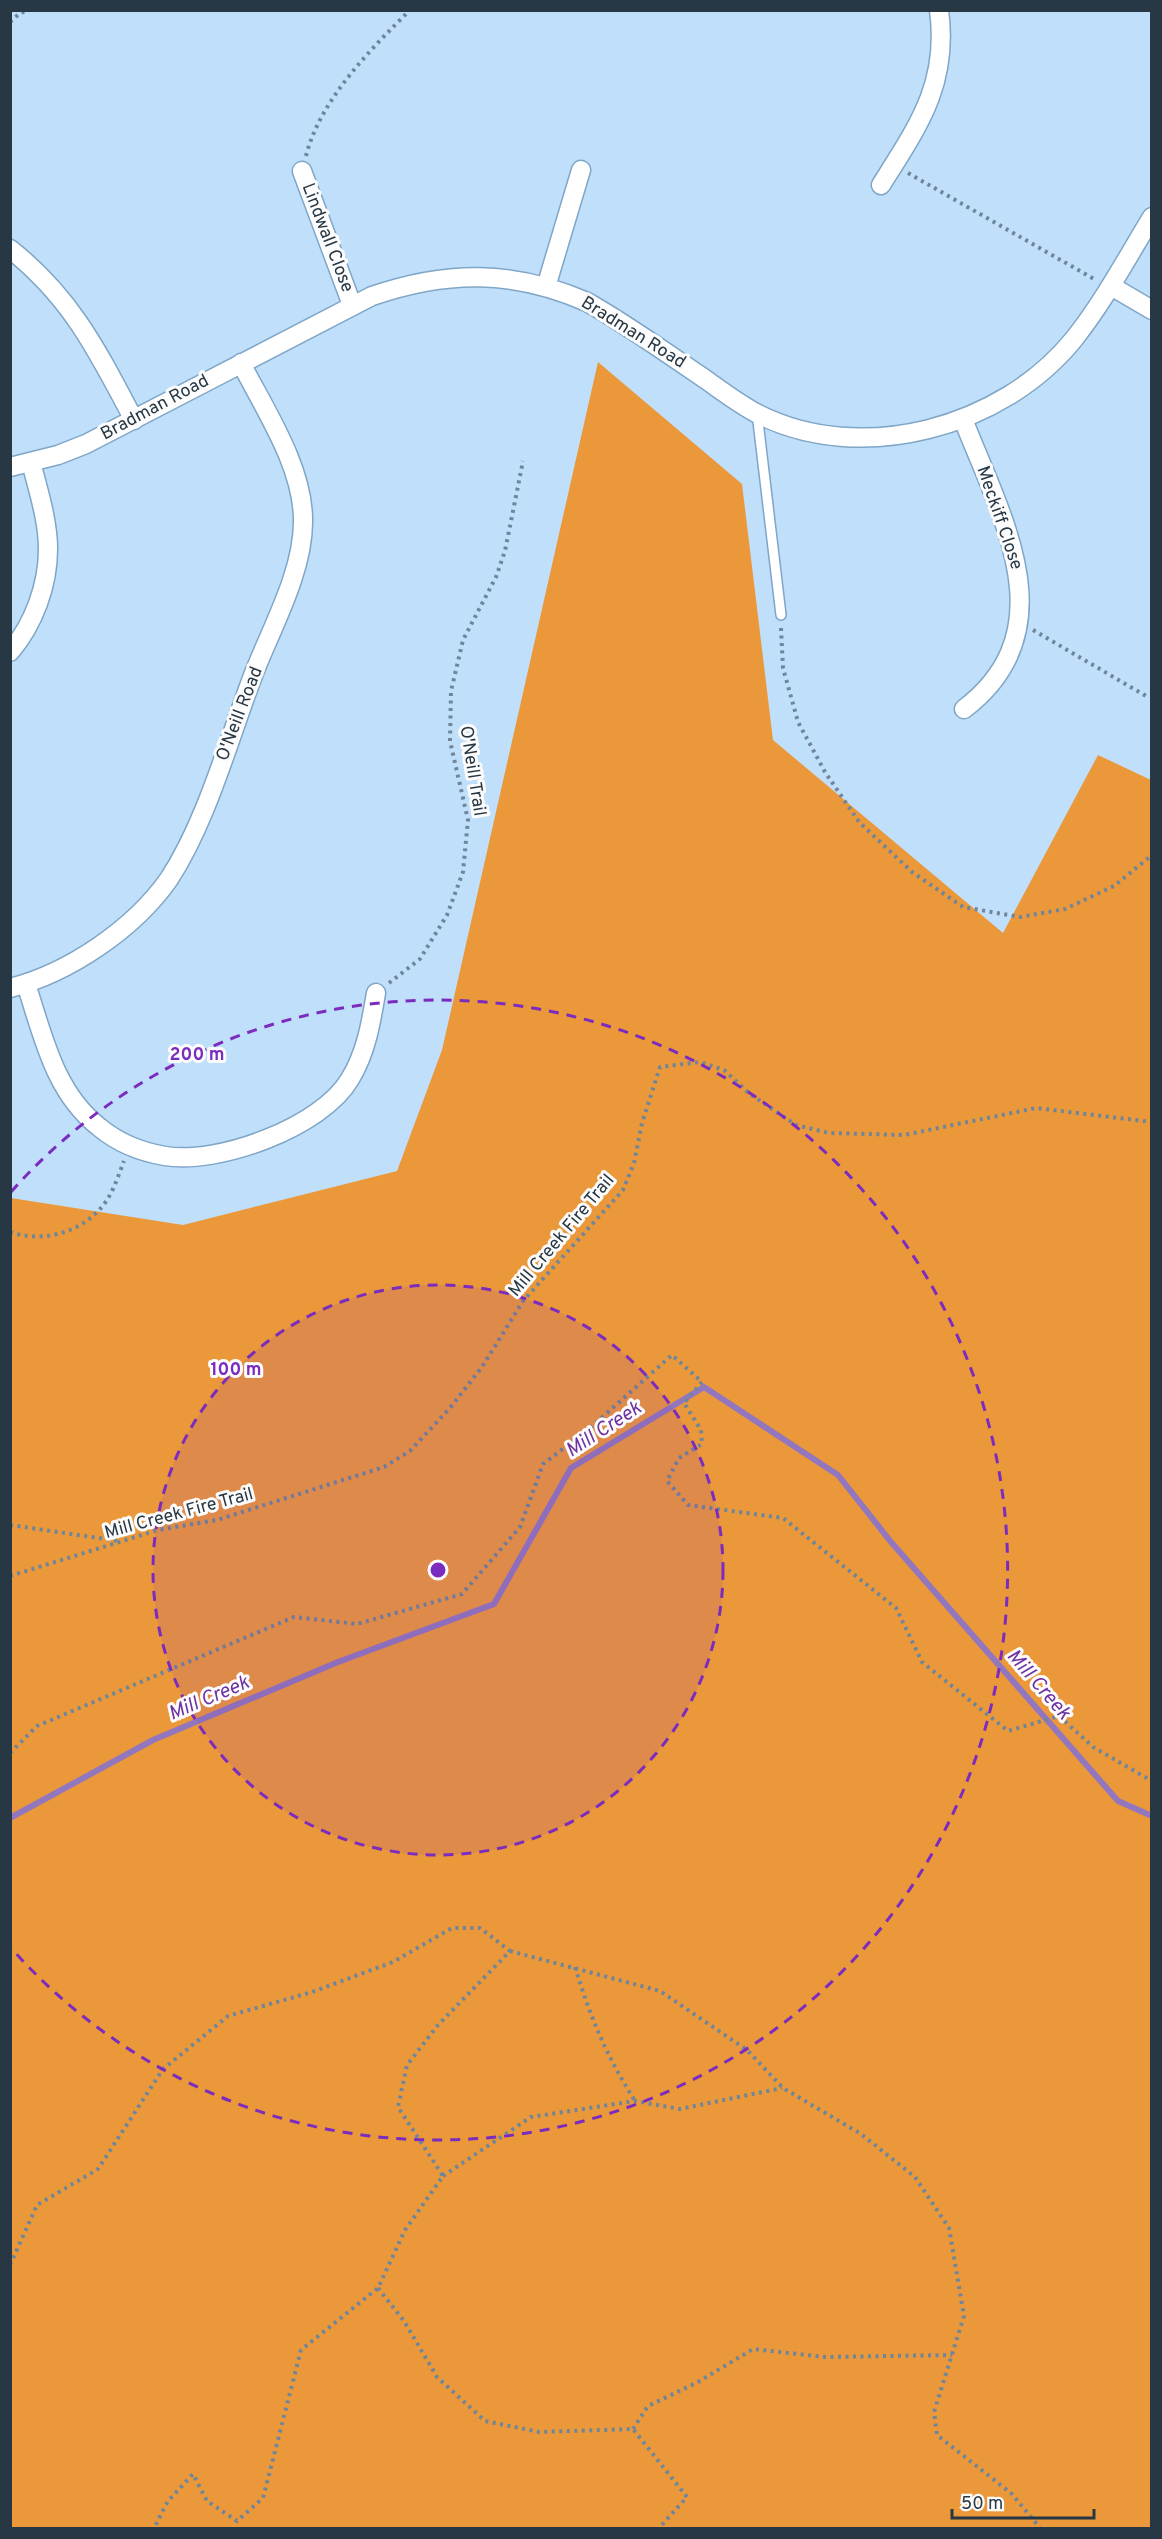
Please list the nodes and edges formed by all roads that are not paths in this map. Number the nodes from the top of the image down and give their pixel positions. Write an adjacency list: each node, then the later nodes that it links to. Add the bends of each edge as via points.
1 (939, 10): 4 (street, via 942,40 933,93 924,116)
2 (581, 170): 8 (street)
3 (302, 171): 9 (street, Lindwall Close)
4 (881, 185)
5 (1152, 217): 7 (street, Bradman Road)
6 (10, 249): 14 (street, via 46,280 75,315)
7 (1111, 286): 10 (street); 13 (street, Bradman Road, via 1073,340 1049,363 1018,390)
8 (546, 287): 9 (street, Bradman Road, via 496,277 443,278 394,288); 12 (street, Bradman Road, via 606,312)
9 (352, 305): 11 (street, Bradman Road)
10 (1152, 310)
11 (241, 363): 14 (street, Bradman Road); 20 (street, O'Neill Road, via 287,453 301,491 304,523 297,566 212,787 168,879 106,943 63,968)
12 (757, 413): 13 (street, Bradman Road, via 795,430 844,437 899,435); 17 (lane)
13 (963, 418): 19 (street, Meckiff Close, via 1015,556 1021,595 1016,638 1006,662 983,695)
14 (134, 420): 15 (street, Bradman Road, via 86,444)
15 (31, 462): 16 (street, Bradman Road); 18 (street, via 46,527 46,570 30,621)
16 (10, 467)
17 (781, 615)
18 (10, 652)
19 (964, 710)
20 (18, 986): 21 (street, via 61,1084 79,1108 99,1127 131,1147 166,1156 225,1151 263,1140 328,1107 350,1080 363,1053)
21 (376, 993)

